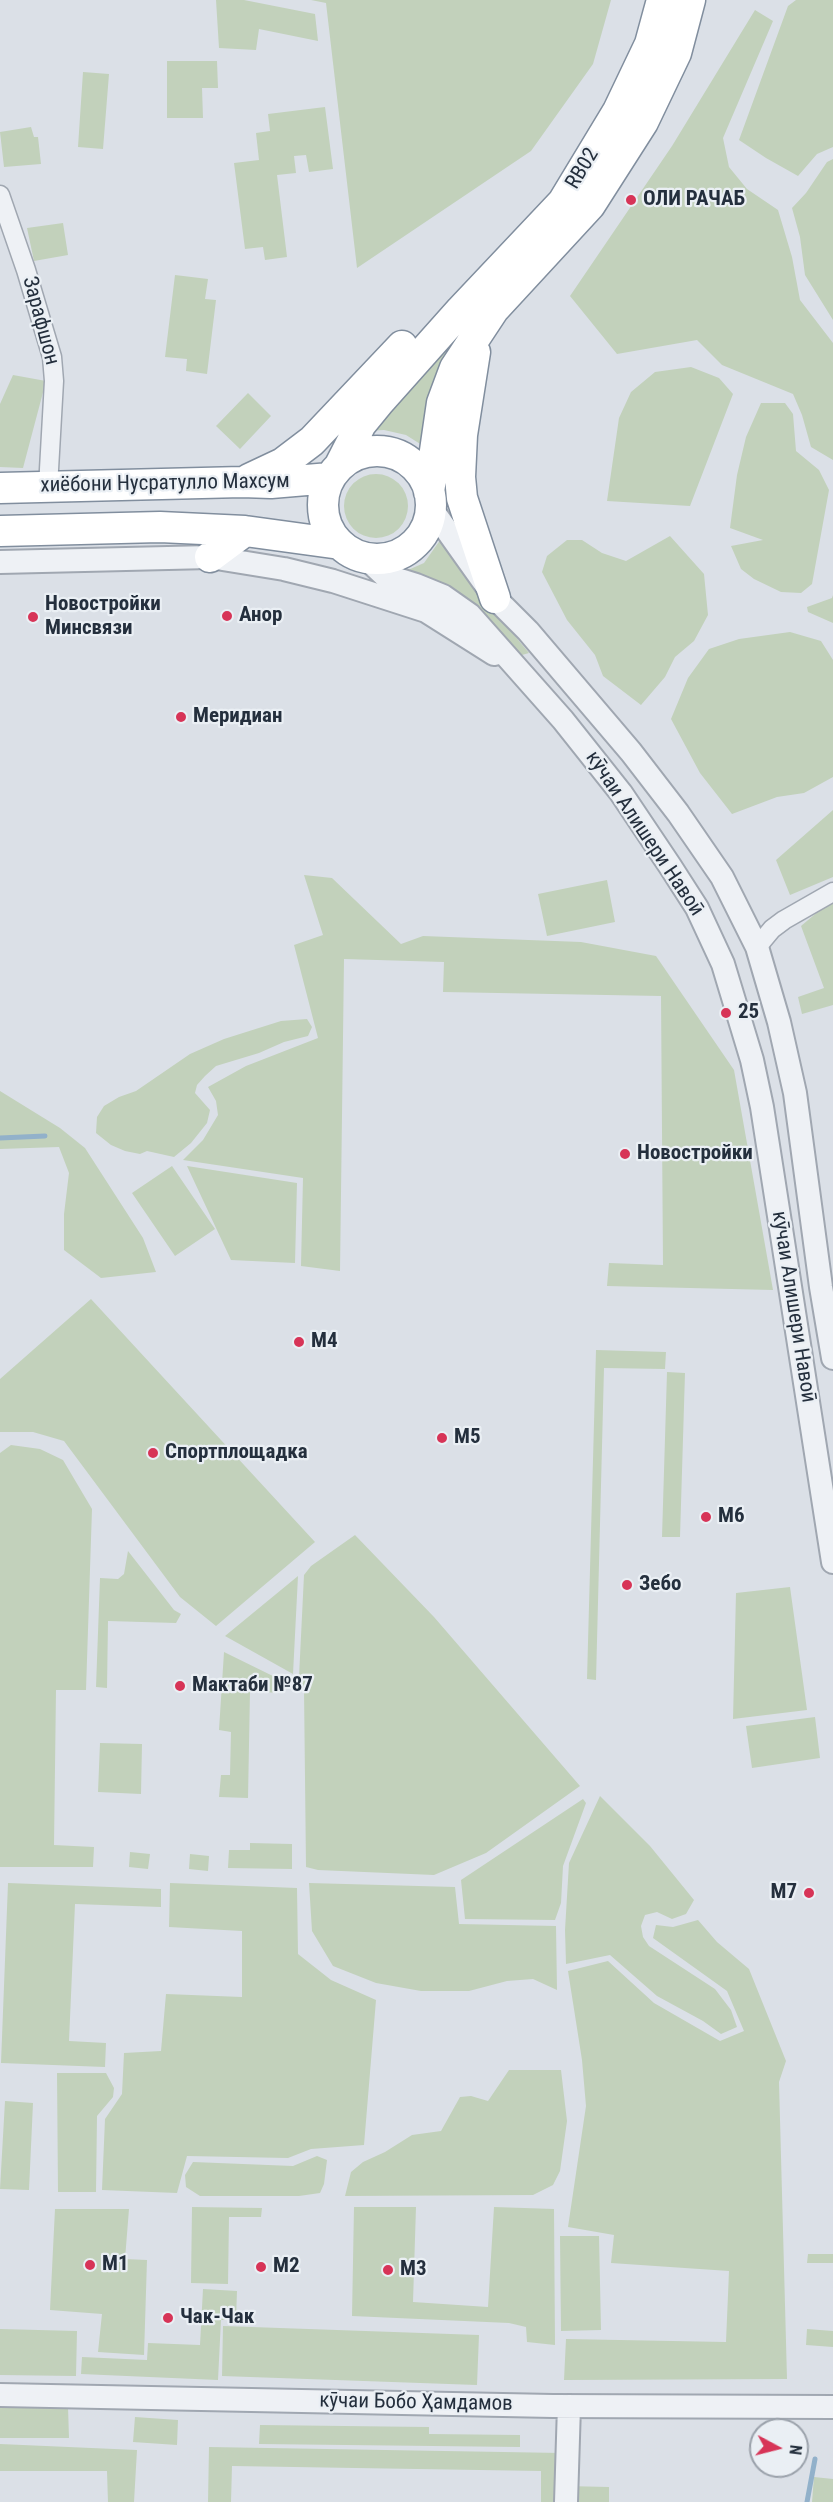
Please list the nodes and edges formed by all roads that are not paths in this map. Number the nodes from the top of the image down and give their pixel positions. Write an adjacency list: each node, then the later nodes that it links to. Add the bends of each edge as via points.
1 (662, 0): 4 (highway, RB02, via 650,44 618,111 562,202)
2 (690, 0): 4 (highway, RB02, via 676,53 643,122 590,205)
3 (0, 195): 7 (street, Зарафшон, via 52,357)
4 (477, 317): 5 (highway, via 361,424); 6 (highway, via 402,346 312,441 283,463); 9 (highway, via 442,403); 15 (highway, via 460,477 462,498)
5 (335, 472): 6 (highway, хиёбони Нусратулло Махсум, via 271,483); 9 (highway, via 352,457 365,452 393,453 416,468); 12 (highway, via 324,498 325,520 331,533)
6 (242, 482): 7 (highway, хиёбони Нусратулло Махсум)
7 (48, 487): 8 (highway, хиёбони Нусратулло Махсум)
8 (0, 489)
9 (430, 500): 12 (highway, via 428,523 409,548 380,559); 15 (street, кӯчаи Алишери Навоӣ)
10 (0, 531): 11 (highway, хиёбони Нусратулло Махсум, via 160,527)
11 (245, 531): 12 (highway, хиёбони Нусратулло Махсум); 13 (highway)
12 (353, 551): 16 (street, кӯчаи Алишери Навоӣ, via 384,575 443,596 470,615)
13 (210, 557): 14 (street); 16 (street, via 294,571 426,611 485,647)
14 (0, 562)
15 (495, 598): 18 (street, кӯчаи Алишери Навоӣ, via 528,631 678,813 722,877)
16 (532, 685): 20 (street, кӯчаи Алишери Навоӣ, via 621,793 697,908 726,973 762,1107)
17 (833, 892): 18 (street, via 784,920)
18 (757, 947): 19 (street, кӯчаи Алишери Навоӣ, via 795,1093)
19 (833, 1358)
20 (833, 1562)
21 (0, 2395): 22 (street, кӯчаи Бобо Ҳамдамов)
22 (569, 2406): 23 (street, кӯчаи Бобо Ҳамдамов); 24 (street)
23 (833, 2407)
24 (566, 2502)

